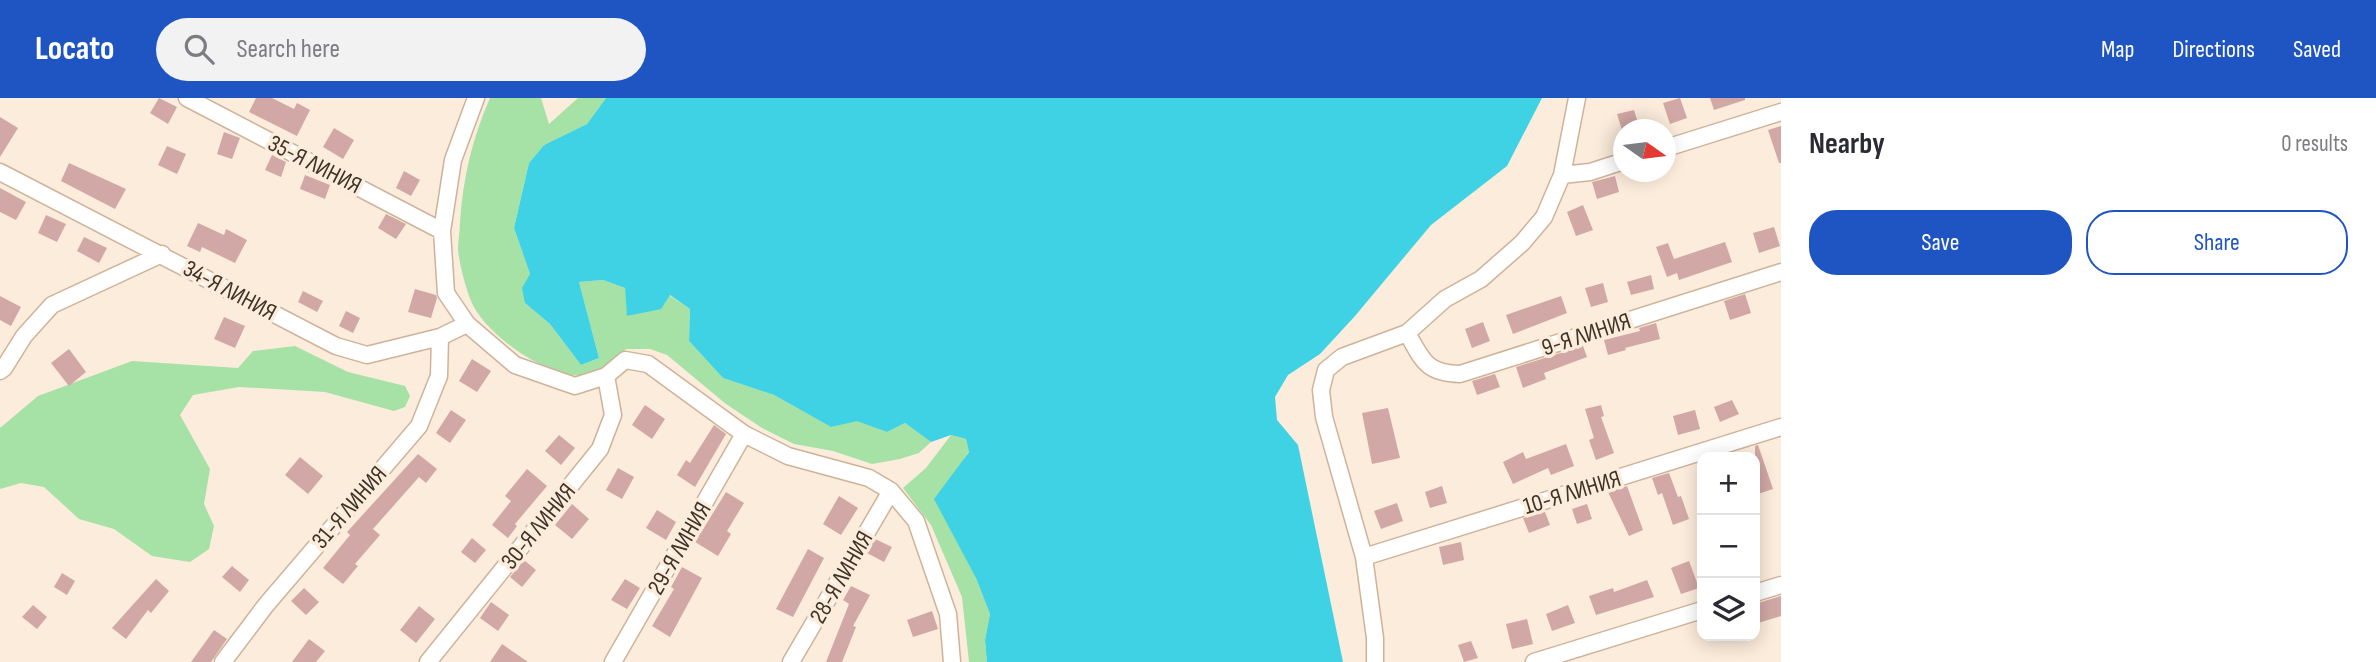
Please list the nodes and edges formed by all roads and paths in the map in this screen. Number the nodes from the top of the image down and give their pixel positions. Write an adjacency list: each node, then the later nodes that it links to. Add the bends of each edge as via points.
1 (187, 98): 9 (street, 35-Я ЛИНИЯ)
2 (476, 98): 9 (street, via 453,160)
3 (1577, 98): 8 (street)
4 (1781, 112): 5 (street)
5 (1676, 145)
6 (1613, 164): 8 (street)
7 (0, 172): 10 (street, 34-Я ЛИНИЯ)
8 (1562, 175): 13 (street, via 1544,217 1522,243)
9 (442, 231): 12 (street, via 446,293)
10 (162, 254): 14 (street, 34-Я ЛИНИЯ, via 336,346 367,355); 15 (street, via 52,305)
11 (1781, 272): 13 (street, 9-Я ЛИНИЯ, via 1460,374 1442,374 1424,363)
12 (467, 324): 14 (street, 34-Я ЛИНИЯ); 16 (street, via 515,365 575,386)
13 (1407, 333): 20 (street, via 1342,357 1326,370 1321,390 1324,417)
14 (440, 337): 24 (street, 31-Я ЛИНИЯ, via 439,376 419,426)
15 (0, 371)
16 (606, 376): 18 (street, via 625,360 648,364); 25 (street, 30-Я ЛИНИЯ, via 613,415 600,449)
17 (1781, 428): 20 (street, 10-Я ЛИНИЯ)
18 (744, 434): 19 (street, via 788,456 869,478); 26 (street, 29-Я ЛИНИЯ)
19 (891, 491): 27 (street, 28-Я ЛИНИЯ); 28 (street, via 916,521 948,614)
20 (1364, 557): 29 (street)
21 (1781, 585): 22 (street)
22 (1760, 591)
23 (1697, 612): 30 (street)
24 (223, 662)
25 (428, 662)
26 (613, 662)
27 (790, 662)
28 (952, 662)
29 (1375, 662)
30 (1534, 662)

